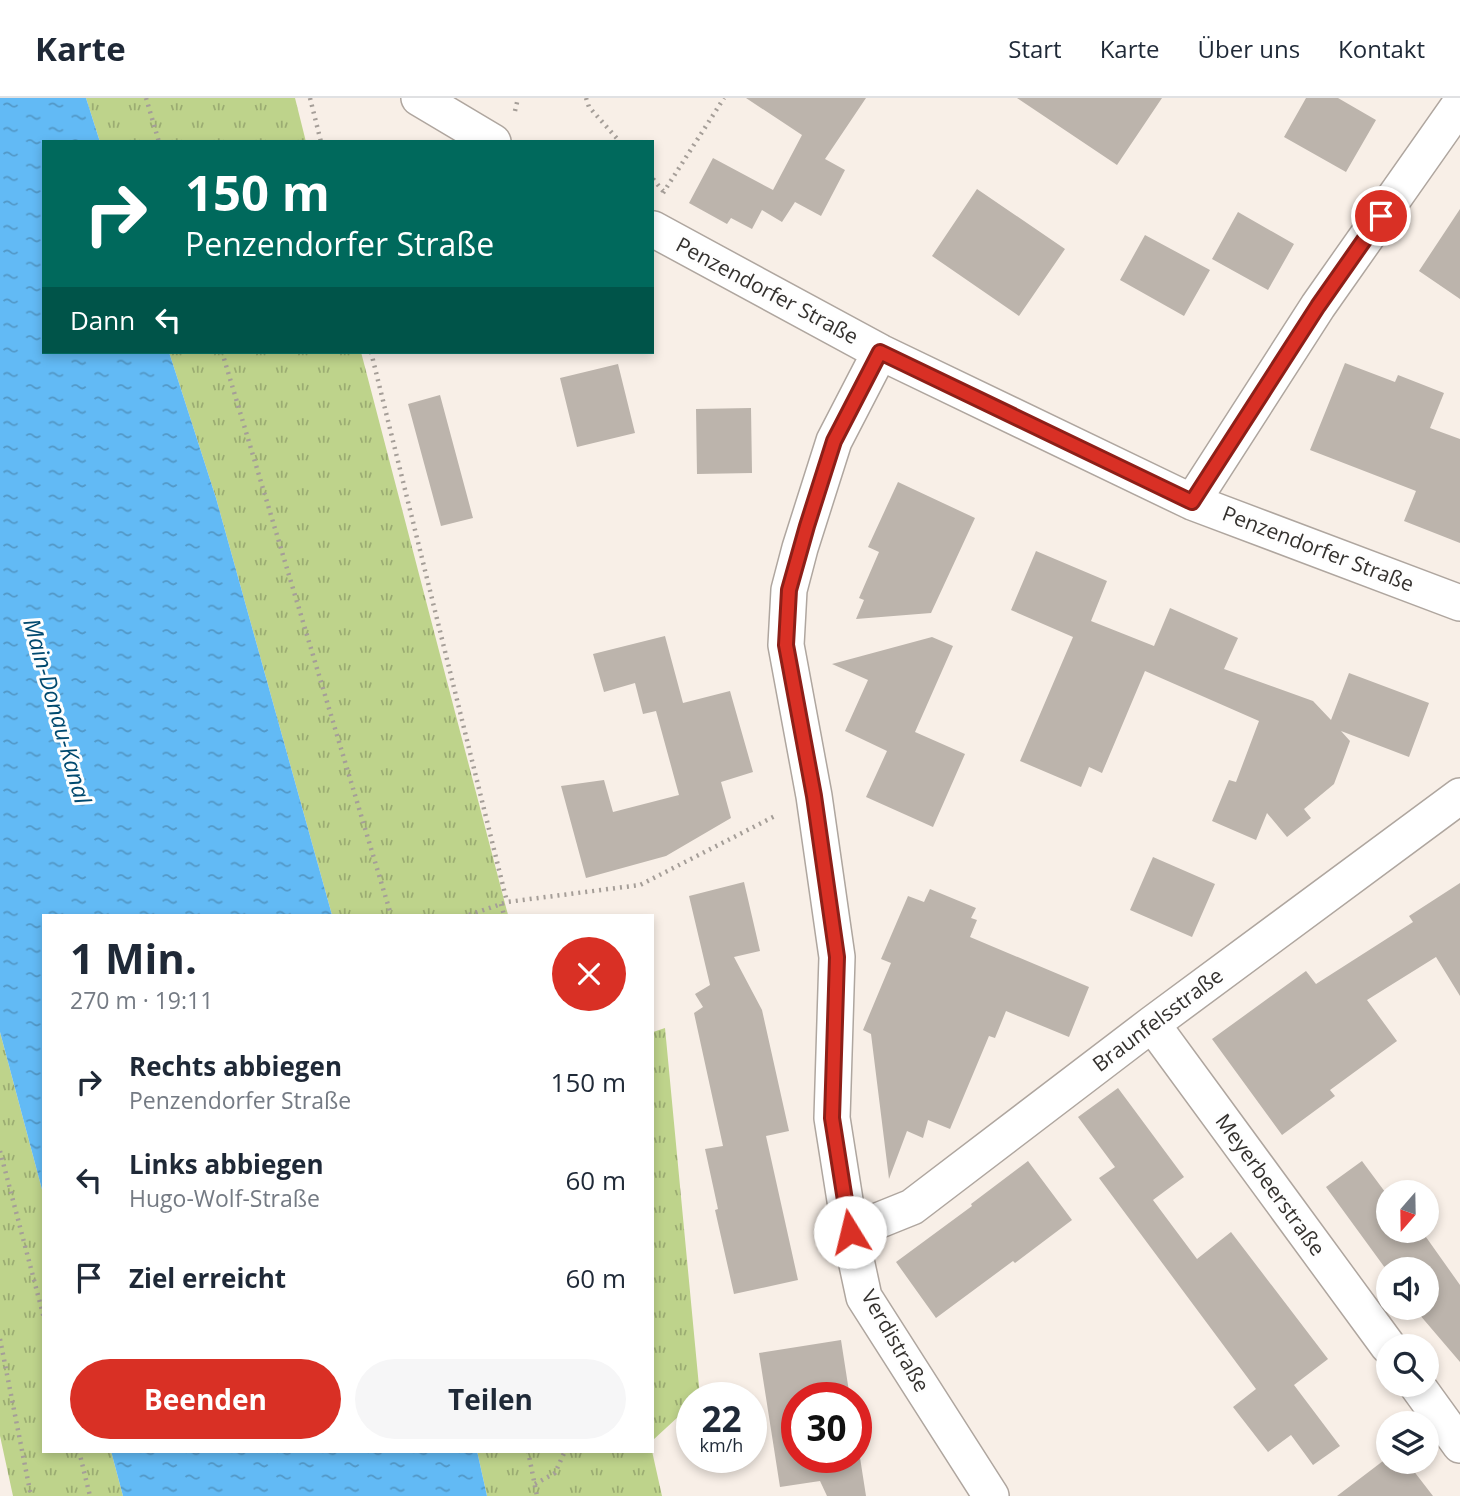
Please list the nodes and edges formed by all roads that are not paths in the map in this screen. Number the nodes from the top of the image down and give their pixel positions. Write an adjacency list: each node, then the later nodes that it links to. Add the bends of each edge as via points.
1 (419, 98): 3 (street)
2 (1460, 104): 6 (street, via 1318,306)
3 (490, 140)
4 (655, 214): 5 (street, Penzendorfer Straße)
5 (880, 352): 6 (street, Penzendorfer Straße); 10 (street, Verdistraße, via 834,441 789,590 786,645 837,957 832,1118)
6 (1192, 502): 7 (street, Penzendorfer Straße)
7 (1460, 603)
8 (1460, 796): 9 (street, Braunfelsstraße)
9 (1153, 1024): 10 (street, Braunfelsstraße, via 912,1207); 11 (street, Meyerbeerstraße)
10 (850, 1232): 14 (street, Verdistraße, via 864,1297)
11 (1379, 1334)
12 (1425, 1397): 13 (street)
13 (1460, 1445)
14 (991, 1496)

